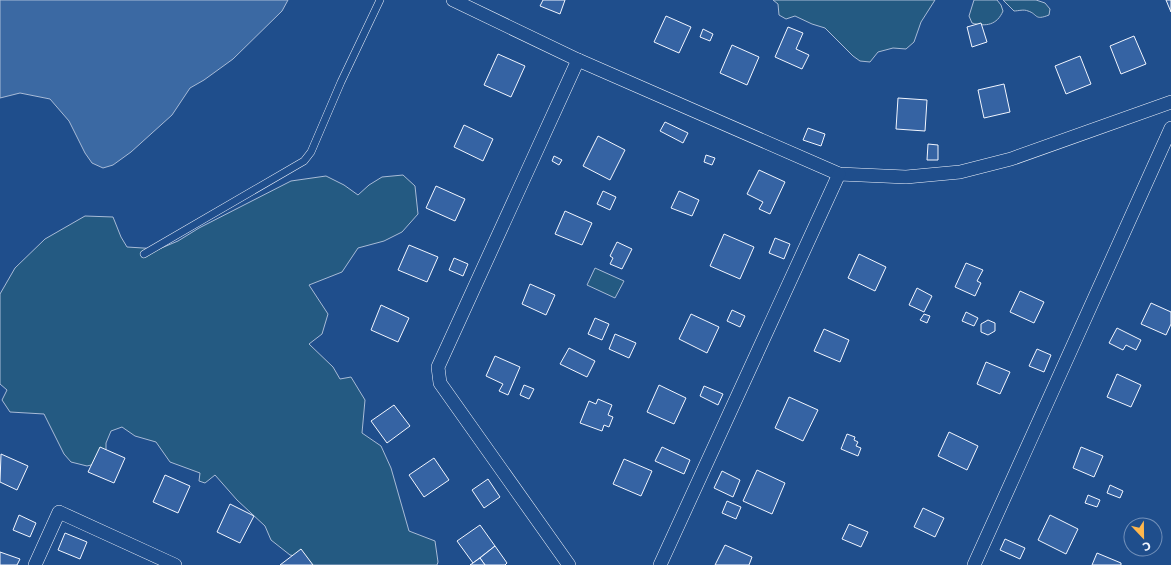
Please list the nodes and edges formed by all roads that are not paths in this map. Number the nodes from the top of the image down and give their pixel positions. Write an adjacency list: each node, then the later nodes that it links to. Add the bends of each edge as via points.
1 (380, 0): 7 (lane, via 311,152 304,161)
2 (453, 0): 3 (street)
3 (578, 60): 6 (street); 10 (street, via 438,367 440,383)
4 (1171, 102): 6 (street, via 1011,159 960,172 906,177)
5 (1171, 128): 12 (street)
6 (839, 174): 11 (street)
7 (144, 254)
8 (35, 565): 9 (street, via 59,512)
9 (175, 565)
10 (569, 565)
11 (660, 565)
12 (974, 565)

